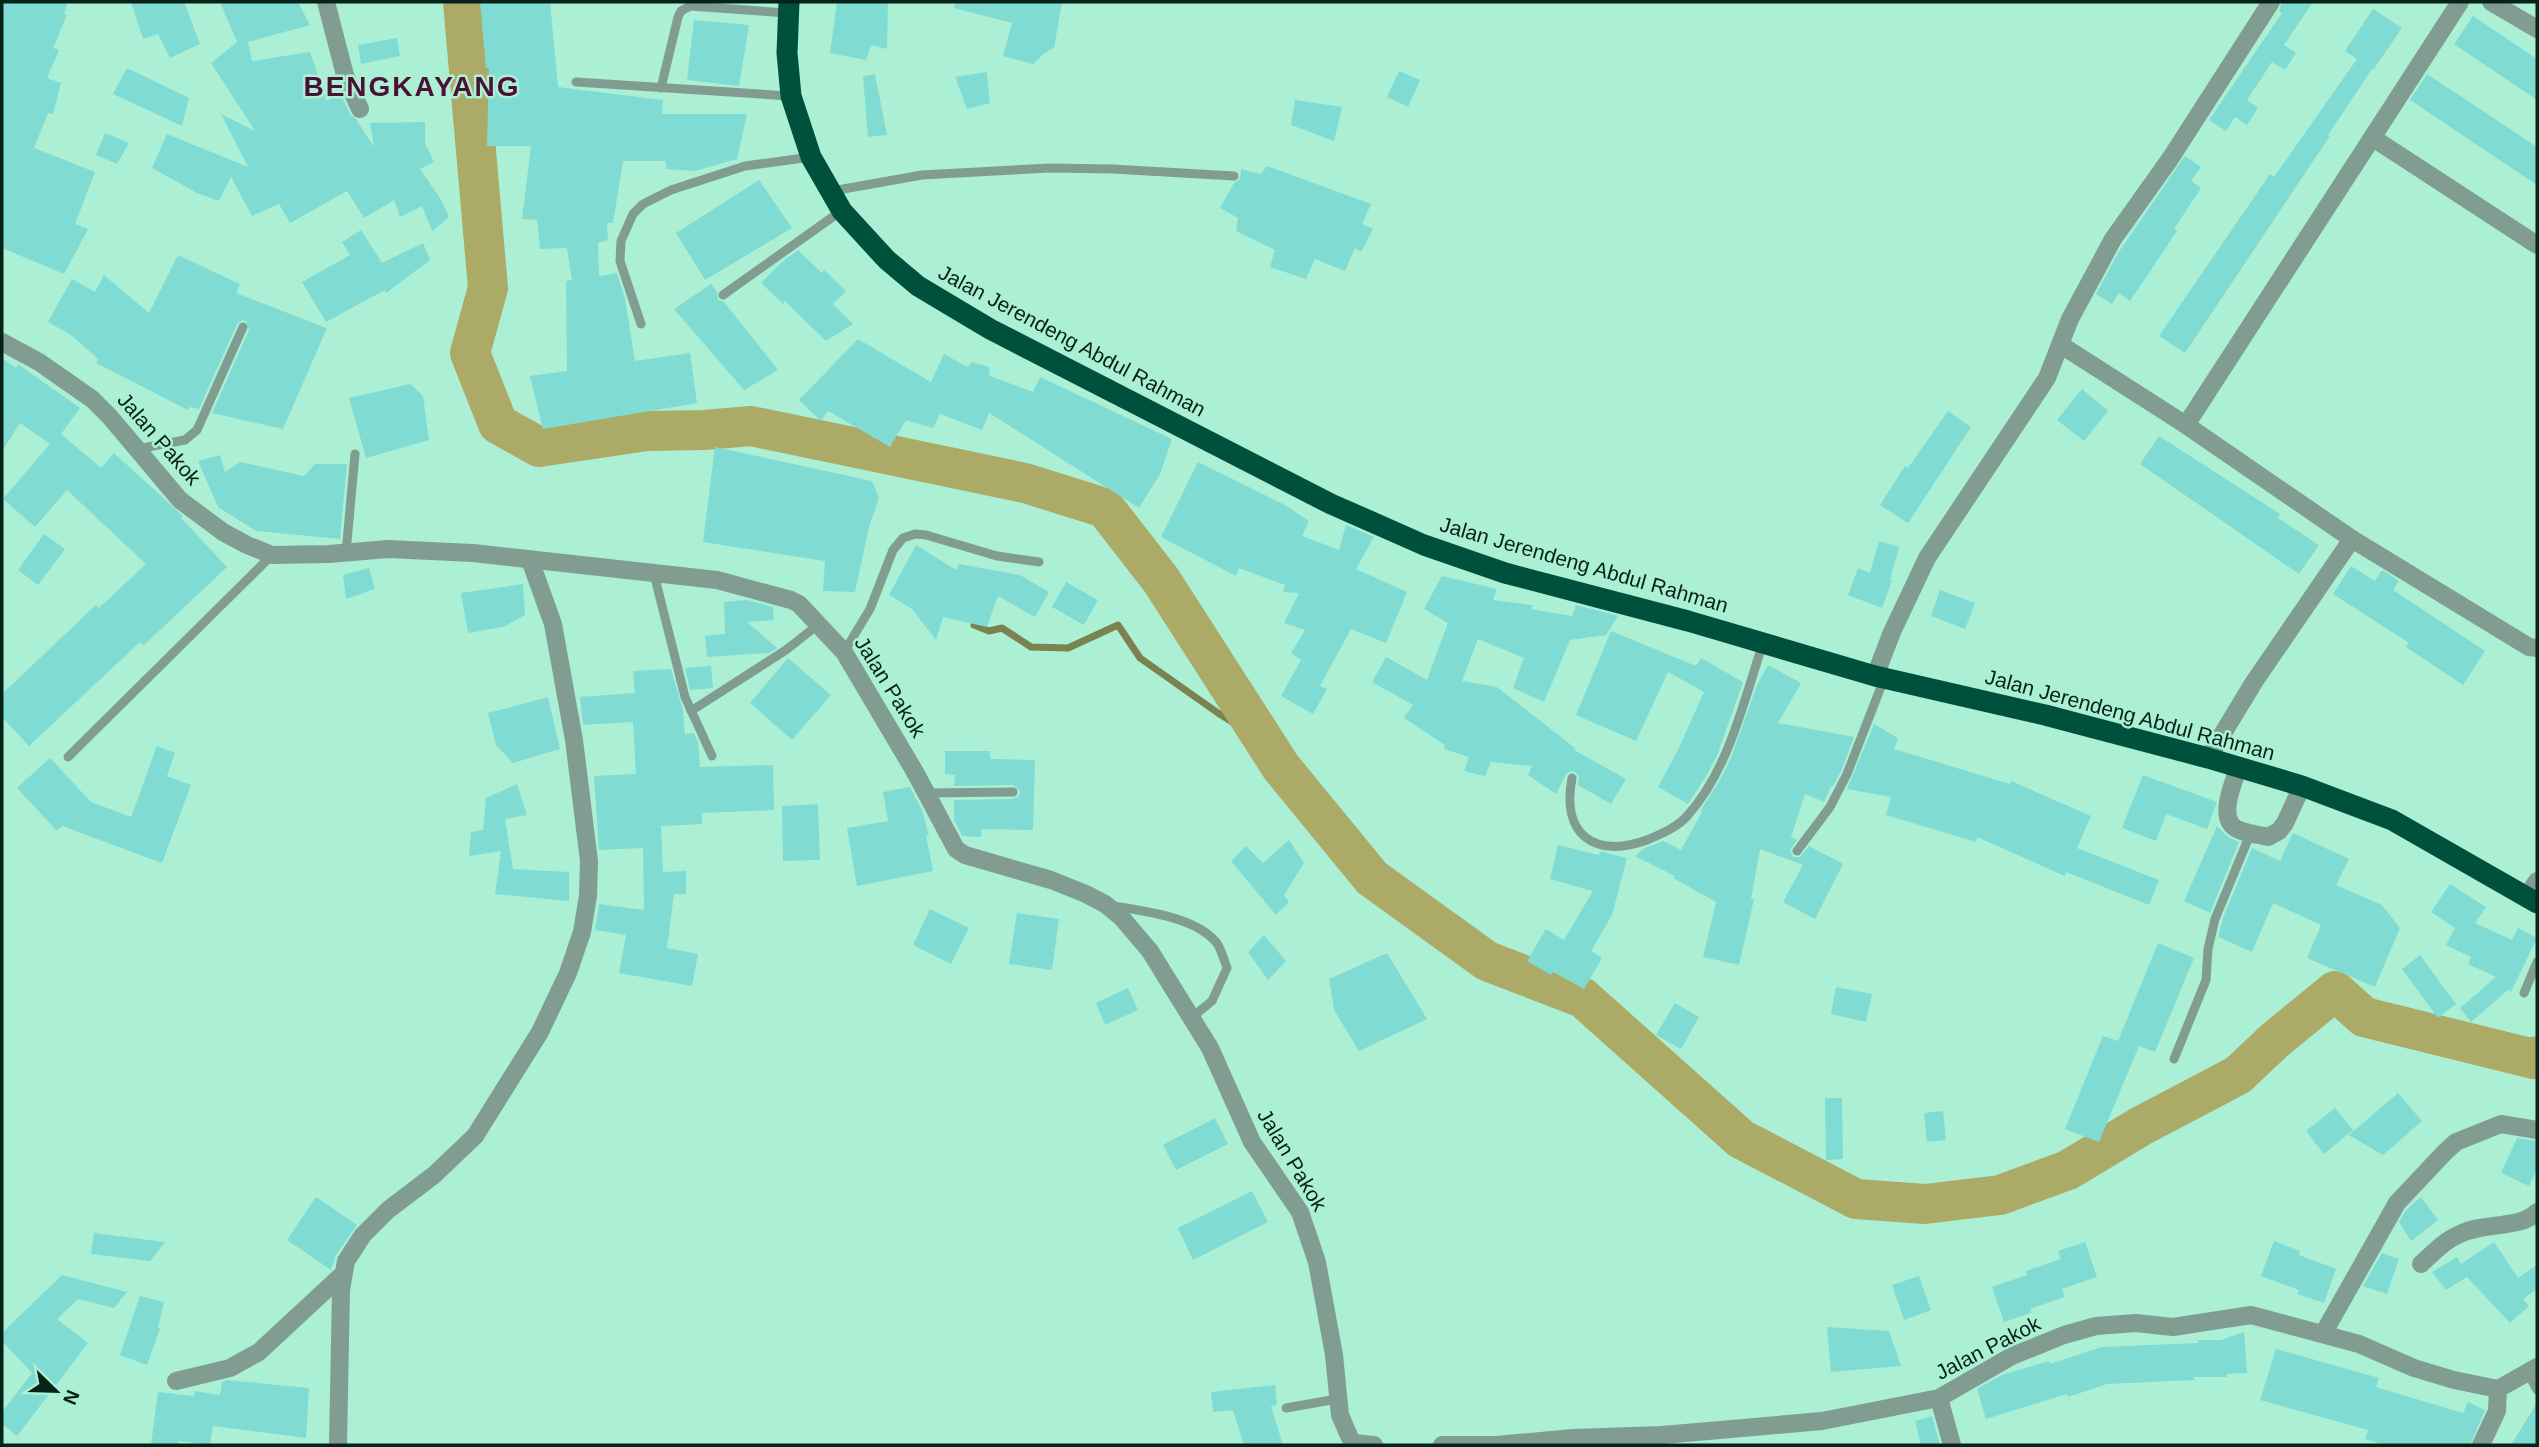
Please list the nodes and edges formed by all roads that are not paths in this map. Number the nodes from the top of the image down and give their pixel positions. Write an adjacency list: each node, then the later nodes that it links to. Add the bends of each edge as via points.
1 (326, 2): 10 (street, via 345,75)
2 (2271, 2): 21 (street, via 2113,239)
3 (2460, 2): 11 (street)
4 (2491, 2): 6 (street)
5 (788, 7): 8 (lane, via 690,6 681,11); 9 (highway, Jalan Jerendeng Abdul Rahman)
6 (2537, 29)
7 (576, 82): 8 (lane)
8 (661, 88): 9 (lane)
9 (791, 96): 12 (highway, Jalan Jerendeng Abdul Rahman)
10 (360, 109)
11 (2373, 138): 16 (street); 22 (street)
12 (811, 157): 14 (highway, Jalan Jerendeng Abdul Rahman); 18 (lane, via 745,166 671,190 637,208 621,241 620,261)
13 (1234, 177): 14 (lane, via 1050,168 922,175)
14 (830, 192): 15 (highway, Jalan Jerendeng Abdul Rahman)
15 (842, 211): 17 (lane); 32 (highway, Jalan Jerendeng Abdul Rahman, via 904,275 955,309 1331,504 1424,545 1506,573)
16 (2537, 245)
17 (723, 295)
18 (642, 324)
19 (243, 327): 23 (lane, via 197,430 185,440)
20 (2, 342): 23 (street, Jalan Pakok, via 92,399)
21 (2061, 345): 22 (street); 35 (street, via 2040,389 1927,558 1892,632)
22 (2186, 425): 25 (street)
23 (137, 449): 27 (street, Jalan Pakok, via 180,500 223,532)
24 (355, 454): 26 (lane)
25 (2352, 538): 33 (street); 39 (street)
26 (345, 553): 27 (street, Jalan Pakok); 28 (street, Jalan Pakok, via 388,549)
27 (272, 555): 38 (lane)
28 (530, 560): 30 (street, Jalan Pakok); 56 (street, via 553,624 574,740 589,861 582,932 540,1032 475,1136 363,1236)
29 (1039, 562): 34 (lane, via 997,556 926,535 903,538)
30 (654, 574): 31 (street, Jalan Pakok, via 717,580 791,600); 36 (lane)
31 (819, 624): 34 (street, Jalan Pakok); 36 (lane)
32 (1763, 642): 35 (highway, Jalan Jerendeng Abdul Rahman); 41 (lane, via 1719,766 1687,817 1664,833 1629,846 1612,848 1597,843 1581,836 1573,820)
33 (2537, 648)
34 (844, 652): 44 (street, Jalan Pakok)
35 (1880, 677): 39 (highway, Jalan Jerendeng Abdul Rahman); 46 (lane, via 1841,785)
36 (691, 711): 37 (lane)
37 (712, 756)
38 (68, 757)
39 (2208, 758): 40 (highway, Jalan Jerendeng Abdul Rahman)
40 (2238, 768): 42 (highway, Jalan Jerendeng Abdul Rahman); 45 (street, via 2227,811 2231,824)
41 (1572, 778)
42 (2302, 786): 45 (street, via 2279,831 2268,837); 47 (highway, Jalan Jerendeng Abdul Rahman, via 2392,820)
43 (1013, 792): 44 (lane)
44 (926, 793): 48 (street, Jalan Pakok, via 961,852 1051,880)
45 (2251, 832): 52 (lane, via 2215,919 2206,980)
46 (1797, 851)
47 (2534, 893)
48 (1105, 904): 51 (street, Jalan Pakok, via 1150,951); 51 (lane, via 1177,919 1199,928 1217,943 1227,968 1212,1001)
49 (2537, 962): 50 (lane)
50 (2524, 993)
51 (1191, 1018): 63 (street, Jalan Pakok, via 1210,1048 1247,1135 1290,1195 1309,1234 1334,1354)
52 (2174, 1059)
53 (2537, 1130): 57 (street, via 2501,1124 2456,1142 2445,1152 2397,1203)
54 (2537, 1212): 55 (street, via 2525,1222 2459,1234)
55 (2421, 1264)
56 (343, 1274): 59 (street, via 259,1352 230,1368); 68 (street)
57 (2323, 1334): 60 (street, Jalan Pakok, via 2414,1368); 62 (street, Jalan Pakok, via 2251,1315 2173,1327 2136,1323 2096,1326 2012,1356)
58 (2533, 1370): 60 (street); 61 (lane)
59 (176, 1381)
60 (2498, 1389): 72 (street, via 2497,1411)
61 (2537, 1390)
62 (1940, 1398): 65 (street, Jalan Pakok); 71 (street)
63 (1337, 1399): 64 (lane); 67 (street, Jalan Pakok)
64 (1286, 1408)
65 (1706, 1439): 66 (street, Jalan Pakok)
66 (1624, 1441): 70 (street, Jalan Pakok, via 1549,1439)
67 (1349, 1442): 69 (street, Jalan Pakok)
68 (338, 1445)
69 (1374, 1445)
70 (1442, 1445)
71 (1952, 1445)
72 (2481, 1445)

